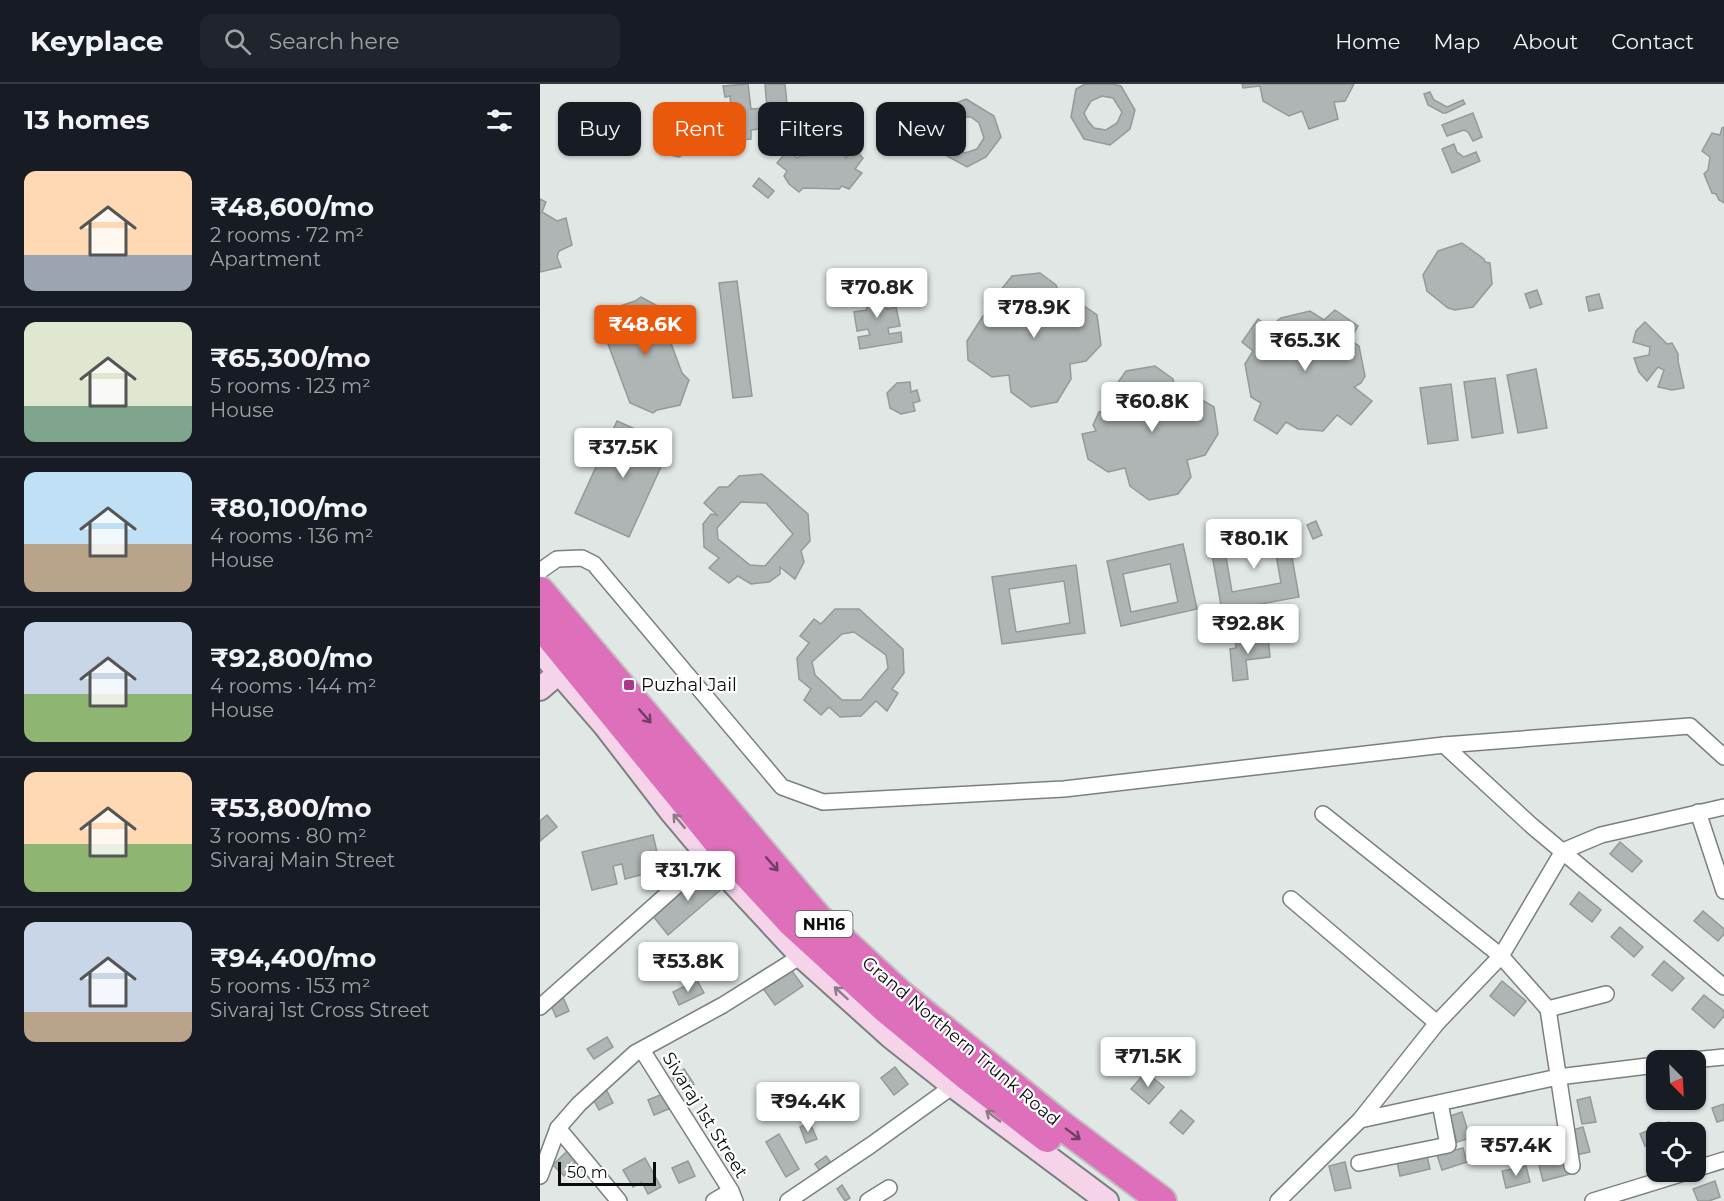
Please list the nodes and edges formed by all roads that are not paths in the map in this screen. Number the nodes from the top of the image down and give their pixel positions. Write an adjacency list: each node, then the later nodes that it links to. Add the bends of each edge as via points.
1 (540, 571): 7 (street, via 558,559 582,558 594,564 782,787 824,802 1064,789)
2 (540, 591): 5 (highway, Grand Northern Trunk Road / NH16)
3 (540, 624): 5 (highway, Grand Northern Trunk Road / NH16)
4 (540, 651): 5 (street)
5 (572, 662): 6 (street); 13 (street, one-way to 5, via 605,726); 45 (highway, Grand Northern Trunk Road / NH16, via 721,846 792,923 967,1076); 46 (highway, Grand Northern Trunk Road / NH16, one-way to 46, via 818,918 910,1002)
6 (540, 689)
7 (1444, 745): 8 (street, via 1690,726); 12 (street)
8 (1724, 756)
9 (1724, 807): 10 (street)
10 (1698, 812): 12 (street, via 1601,835); 14 (street)
11 (1323, 814): 17 (street)
12 (1563, 851): 17 (street); 18 (street)
13 (708, 857): 16 (street); 20 (street)
14 (1724, 891)
15 (1292, 899): 22 (street)
16 (801, 956): 23 (street); 28 (street, one-way to 16, via 891,1037)
17 (1501, 956): 21 (street); 22 (street)
18 (1724, 987)
19 (1606, 994): 21 (street)
20 (540, 1007)
21 (1548, 1009): 27 (street)
22 (1437, 1023): 30 (street)
23 (642, 1050): 31 (street, via 579,1104); 39 (street, Sivaraj 1st Street)
24 (1724, 1057): 25 (street)
25 (1706, 1059)
26 (1646, 1066): 27 (street)
27 (1558, 1077): 29 (street); 34 (street)
28 (953, 1086): 42 (street); 44 (street, one-way to 28)
29 (1440, 1103): 30 (street); 33 (street, via 1448,1145)
30 (1360, 1120): 47 (street)
31 (558, 1128): 36 (street); 40 (street)
32 (1724, 1160): 35 (street)
33 (1359, 1163)
34 (1572, 1166)
35 (1706, 1166)
36 (540, 1176)
37 (1655, 1182): 48 (street)
38 (889, 1188): 43 (street)
39 (733, 1196): 41 (street)
40 (619, 1201)
41 (714, 1201)
42 (788, 1201)
43 (868, 1201)
44 (1107, 1201)
45 (1130, 1201)
46 (1162, 1201)
47 (1278, 1201)
48 (1593, 1201)

